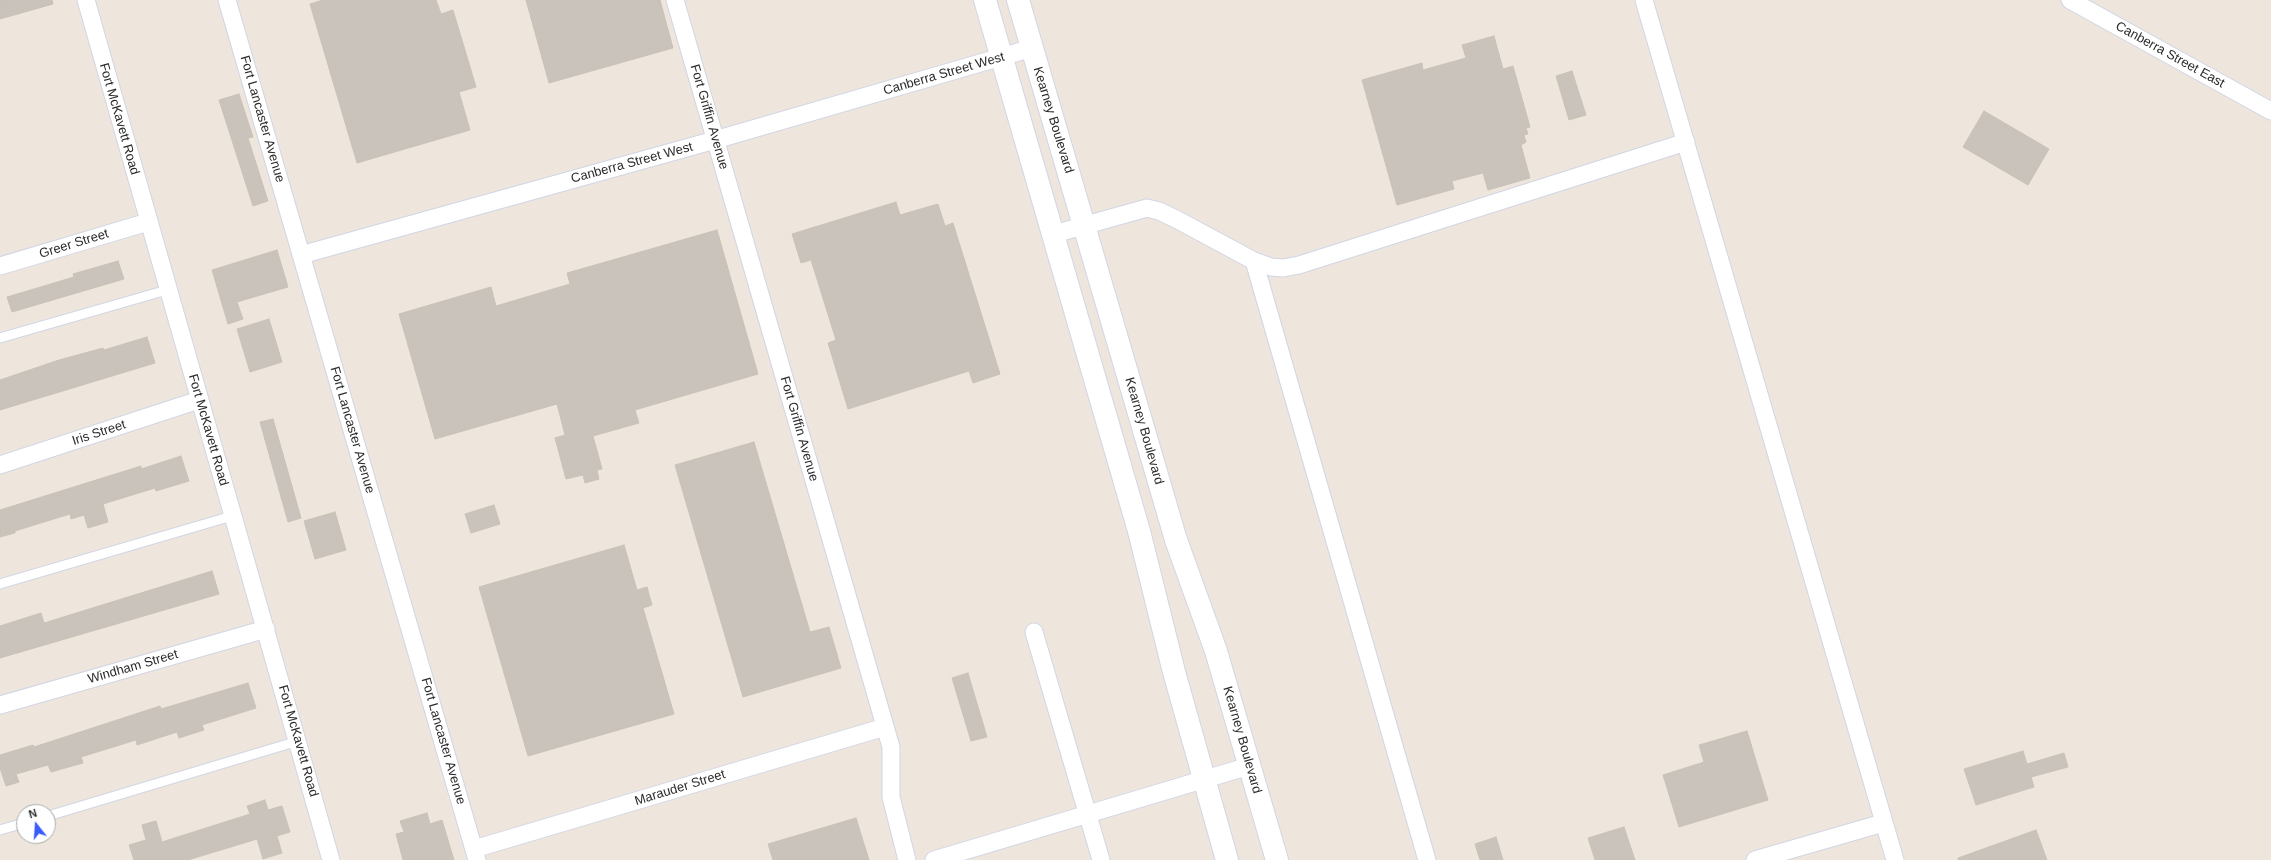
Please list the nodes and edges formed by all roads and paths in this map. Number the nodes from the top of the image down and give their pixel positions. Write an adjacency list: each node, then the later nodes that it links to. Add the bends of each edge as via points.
1 (86, 0): 13 (street, Fort McKavett Road)
2 (227, 0): 16 (street, Fort Lancaster Avenue)
3 (675, 0): 11 (street, Fort Griffin Avenue)
4 (985, 0): 9 (street)
5 (1018, 0): 8 (street, Kearney Boulevard)
6 (1644, 0): 12 (street)
7 (2070, 0): 10 (street, Canberra Street East)
8 (1032, 48): 9 (street, Canberra Street West); 14 (street, Kearney Boulevard)
9 (1001, 57): 11 (street, Canberra Street West); 15 (street)
10 (2271, 111)
11 (716, 140): 16 (street, Canberra Street West); 28 (street, Fort Griffin Avenue)
12 (1686, 142): 17 (street, via 1299,265 1271,267); 34 (street)
13 (148, 222): 18 (street, Greer Street); 19 (street, Fort McKavett Road)
14 (1084, 225): 15 (street); 17 (street, via 1132,211 1147,208 1159,210); 30 (street, Kearney Boulevard, via 1176,540 1216,650)
15 (1054, 234): 31 (street, via 1139,530)
16 (301, 255): 37 (street, Fort Lancaster Avenue)
17 (1254, 261): 44 (street)
18 (0, 266)
19 (167, 290): 20 (lane); 21 (street, Fort McKavett Road)
20 (0, 338)
21 (198, 400): 22 (street, Iris Street); 23 (street, Fort McKavett Road)
22 (0, 465)
23 (232, 516): 24 (lane); 25 (street, Fort McKavett Road)
24 (0, 584)
25 (266, 629): 27 (street, Windham Street); 29 (street, Fort McKavett Road)
26 (1034, 632): 33 (street)
27 (0, 705)
28 (885, 727): 37 (street, Marauder Street); 39 (street, Fort Griffin Avenue, via 891,747 891,797)
29 (298, 741): 32 (lane); 38 (street, Fort McKavett Road)
30 (1249, 766): 31 (street); 43 (street, Kearney Boulevard)
31 (1204, 779): 33 (street); 42 (street)
32 (56, 814)
33 (1088, 814): 40 (street); 41 (street)
34 (1883, 823): 45 (street); 46 (street)
35 (16, 825): 36 (lane)
36 (0, 830)
37 (476, 854)
38 (332, 860)
39 (907, 860)
40 (934, 860)
41 (1101, 860)
42 (1227, 860)
43 (1277, 860)
44 (1427, 860)
45 (1755, 860)
46 (1895, 860)

